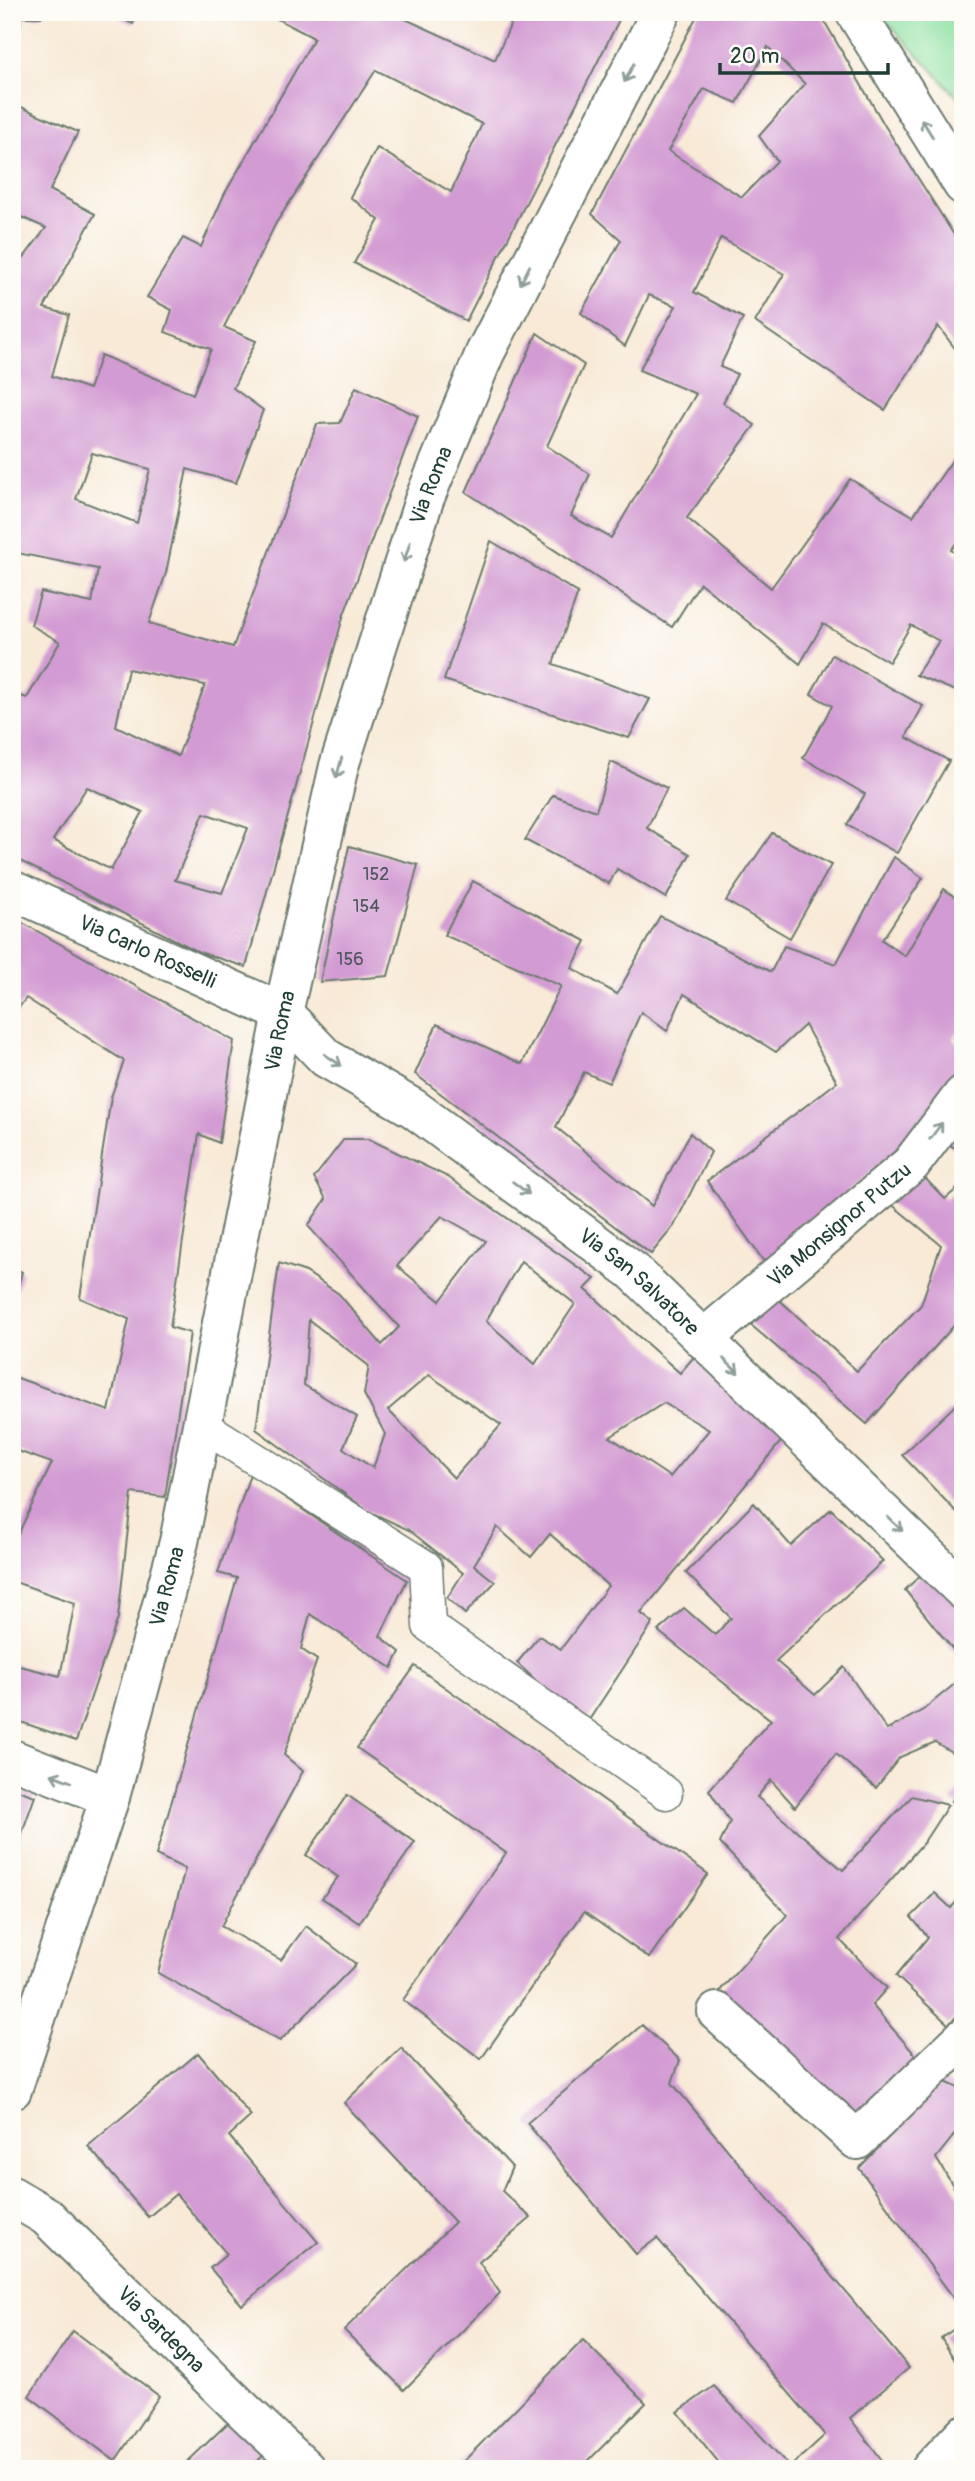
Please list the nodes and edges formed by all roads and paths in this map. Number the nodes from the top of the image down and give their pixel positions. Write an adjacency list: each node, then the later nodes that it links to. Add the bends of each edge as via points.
1 (661, 12): 5 (street, Via Roma, one-way to 5, via 485,353 424,500 339,766)
2 (855, 12): 3 (street, one-way to 2)
3 (963, 186)
4 (12, 890): 5 (street, Via Carlo Rosselli)
5 (283, 1013): 7 (street, Via San Salvatore, one-way to 7, via 326,1058 413,1108 633,1271); 8 (street, Via Roma)
6 (963, 1095): 7 (street, Via Monsignor Putzu, one-way to 6, via 911,1164)
7 (702, 1339): 9 (street, Via San Salvatore, one-way to 9)
8 (202, 1425): 11 (lane, via 426,1567 429,1626); 12 (street, Via Roma, via 179,1542)
9 (963, 1590)
10 (12, 1759): 12 (street, one-way to 10)
11 (666, 1793)
12 (110, 1797): 15 (street, Via Roma)
13 (717, 2012): 14 (street, via 857,2140)
14 (963, 2038)
15 (12, 2090)
16 (12, 2196): 18 (street, Via Sardegna, via 46,2216)
17 (963, 2435): 19 (street)
18 (306, 2469)
19 (931, 2469)

